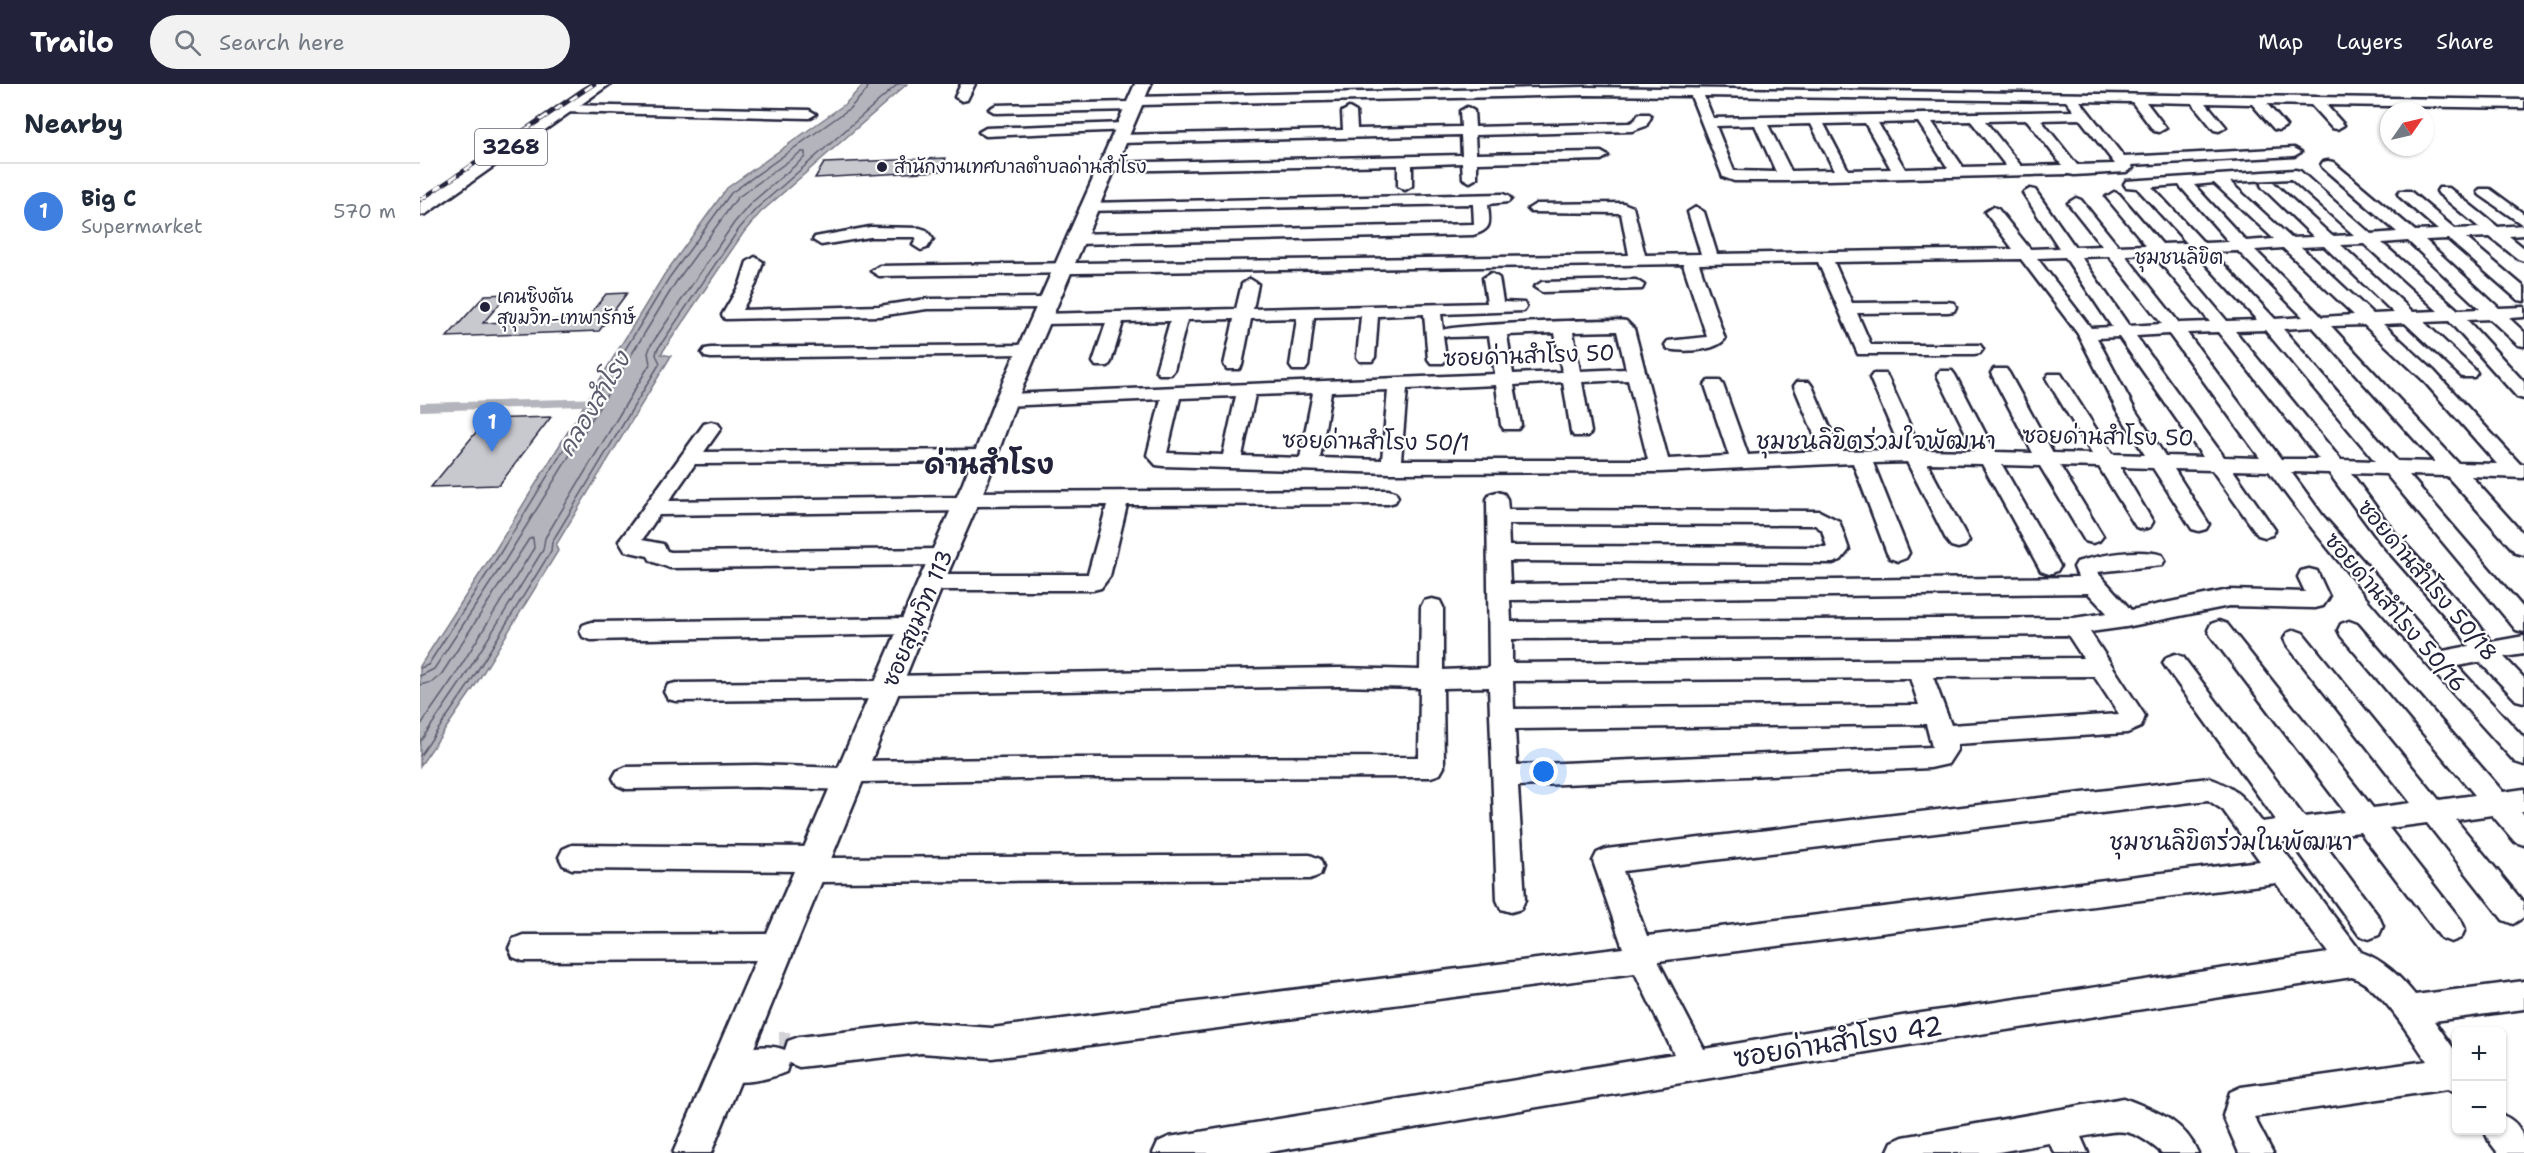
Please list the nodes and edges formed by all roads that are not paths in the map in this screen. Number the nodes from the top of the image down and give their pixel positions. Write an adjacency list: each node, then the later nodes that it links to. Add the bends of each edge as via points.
1 (580, 84): 63 (main road, 3268)
2 (602, 84): 20 (main road, 3268)
3 (968, 84): 14 (street)
4 (1530, 88): 5 (street); 8 (street)
5 (1585, 88): 6 (street)
6 (1641, 88): 12 (street)
7 (1416, 89): 8 (street); 11 (street)
8 (1473, 89)
9 (1963, 89): 12 (street); 13 (street)
10 (1303, 90): 11 (street); 22 (street)
11 (1361, 90)
12 (1696, 92): 32 (street)
13 (2069, 96): 15 (street); 25 (street)
14 (962, 97)
15 (2136, 98): 16 (street); 37 (street)
16 (2196, 99): 17 (street); 36 (street)
17 (2256, 100): 18 (street); 35 (street)
18 (2316, 102): 19 (street); 34 (street)
19 (2524, 104)
20 (565, 109): 24 (street); 73 (main road, 3268)
21 (996, 109): 22 (street)
22 (1131, 111): 38 (street, via 1280,135 1349,122); 39 (street); 50 (main road, ซอยสุขุมวิท 113)
23 (1467, 111): 38 (street)
24 (808, 114)
25 (2084, 115): 26 (street); 47 (street)
26 (2031, 116): 28 (street); 51 (street)
27 (1644, 117): 38 (street, via 1632,127 1528,124)
28 (1975, 117): 29 (street); 52 (street)
29 (1922, 118): 30 (street); 54 (street)
30 (1869, 119): 31 (street); 53 (street)
31 (1816, 121): 33 (street); 55 (street)
32 (1707, 122): 33 (street); 56 (street, via 1728,174 1738,178)
33 (1760, 122): 56 (street)
34 (2337, 124)
35 (2279, 126)
36 (2219, 127)
37 (2159, 128)
38 (1469, 131): 45 (street)
39 (986, 132)
40 (1570, 133): 44 (street)
41 (1309, 145): 48 (street)
42 (2294, 152): 47 (street)
43 (1601, 156): 44 (street)
44 (1576, 157): 45 (street, via 1538,162)
45 (1470, 158): 46 (street); 57 (street)
46 (1405, 160): 48 (street, via 1334,167); 61 (street)
47 (2122, 161): 51 (street, via 2125,169)
48 (1307, 163): 50 (street)
49 (2328, 165): 82 (street)
50 (1107, 167): 71 (main road, ซอยสุขุมวิท 113)
51 (2074, 171): 52 (street)
52 (2018, 172): 54 (street)
53 (1901, 174): 54 (street); 55 (street)
54 (1960, 174)
55 (1844, 176): 56 (street)
56 (1786, 177)
57 (1470, 178)
58 (2218, 179): 59 (street); 76 (street, via 2291,173); 87 (street)
59 (2183, 181): 89 (street); 90 (street, via 2136,184)
60 (2268, 185): 86 (street)
61 (1405, 186)
62 (2444, 191): 80 (street)
63 (420, 192)
64 (2484, 192): 78 (street)
65 (2030, 193): 93 (street)
66 (2405, 194): 81 (street)
67 (2114, 197): 91 (street, ซอยด่านสำโรง 50/18)
68 (1503, 199): 69 (street)
69 (1480, 200): 71 (street); 84 (street, via 1482,226 1473,230)
70 (2076, 203): 92 (street, ซอยด่านสำโรง 50/16)
71 (1088, 208): 84 (main road, ซอยสุขุมวิท 113)
72 (1536, 209): 99 (street, via 1625,208)
73 (420, 210)
74 (1696, 212): 98 (street)
75 (1993, 212): 94 (street)
76 (2341, 215): 77 (street); 83 (street)
77 (2324, 216)
78 (2524, 221)
79 (2524, 230): 80 (street)
80 (2495, 232): 81 (street); 96 (street)
81 (2453, 234): 82 (street); 109 (street)
82 (2411, 236): 83 (street); 119 (street)
83 (2367, 238): 86 (street); 122 (street)
84 (1075, 239): 102 (main road, ซอยสุขุมวิท 113)
85 (820, 240): 88 (street, via 880,230 920,233 925,239)
86 (2326, 241): 87 (street); 124 (street)
87 (2285, 243): 89 (street); 125 (street)
88 (921, 245)
89 (2242, 246): 90 (street); 126 (street)
90 (2200, 248): 91 (street); 127 (street)
91 (2158, 249): 92 (street); 129 (street, ซอยด่านสำโรง 50/18)
92 (2116, 251): 93 (street); 131 (street, ซอยด่านสำโรง 50/16)
93 (2072, 253): 94 (street); 132 (street)
94 (2025, 254): 95 (street); 134 (street)
95 (1824, 256): 98 (street); 113 (street)
96 (2524, 256)
97 (1689, 258): 98 (street); 99 (street); 136 (street, via 1716,339)
98 (1710, 258)
99 (1638, 259): 100 (street)
100 (1586, 260): 102 (street); 107 (street)
101 (755, 262): 115 (street, via 731,315 879,311 927,304)
102 (1064, 268): 103 (street); 115 (main road, ซอยสุขุมวิท 113)
103 (879, 271)
104 (1491, 278): 112 (street)
105 (1250, 284): 120 (street)
106 (1636, 285): 107 (street)
107 (1591, 286): 108 (street)
108 (1542, 287)
109 (2524, 296)
110 (1518, 307): 112 (street)
111 (1948, 307): 113 (street)
112 (1496, 308): 114 (street)
113 (1846, 308): 137 (street, via 1864,350)
114 (1432, 310): 116 (street); 141 (street)
115 (1045, 311): 123 (street); 138 (main road, ซอยสุขุมวิท 113)
116 (1370, 311): 118 (street); 140 (street)
117 (2524, 312): 119 (street)
118 (1306, 313): 120 (street); 144 (street)
119 (2495, 313): 122 (street); 135 (street)
120 (1242, 314): 121 (street); 143 (street)
121 (1180, 315): 123 (street); 145 (street)
122 (2453, 315): 124 (street); 159 (street)
123 (1116, 317): 142 (street)
124 (2408, 318): 125 (street); 147 (street)
125 (2366, 320): 126 (street); 184 (street, via 2436,382)
126 (2318, 322): 127 (street); 183 (street)
127 (2270, 324): 129 (street); 182 (street)
128 (1563, 327): 130 (street); 148 (street, via 1622,327); 150 (street)
129 (2223, 327): 131 (street); 179 (street, ซอยด่านสำโรง 50/18)
130 (1497, 329): 133 (street); 153 (street)
131 (2175, 329): 132 (street); 177 (street, ซอยด่านสำโรง 50/16)
132 (2125, 330): 134 (street); 176 (street)
133 (1450, 332)
134 (2086, 333): 173 (street, via 2126,410)
135 (2524, 341)
136 (1674, 345)
137 (1974, 349)
138 (1028, 350): 139 (street); 161 (main road, ซอยสุขุมวิท 113)
139 (711, 353)
140 (1366, 357)
141 (1437, 360)
142 (1102, 362)
143 (1233, 365)
144 (1299, 366)
145 (1165, 370)
146 (2000, 373): 171 (street)
147 (2468, 373)
148 (1636, 374): 150 (street, ซอยด่านสำโรง 50); 180 (street, ซอยด่านสำโรง 50)
149 (1946, 375): 170 (street)
150 (1572, 377): 153 (street, ซอยด่านสำโรง 50); 164 (street)
151 (1879, 378): 167 (street)
152 (2055, 378): 172 (street)
153 (1504, 380): 154 (street, ซอยด่านสำโรง 50); 162 (street)
154 (1398, 385): 157 (street, ซอยด่านสำโรง 50); 181 (street)
155 (1714, 385): 175 (street)
156 (1803, 386): 168 (street)
157 (1323, 388): 158 (street, ซอยด่านสำโรง 50); 178 (street)
158 (1247, 389): 160 (street, ซอยด่านสำโรง 50); 174 (street)
159 (2524, 393)
160 (1172, 394): 161 (street, ซอยด่านสำโรง 50); 174 (street, ซอยด่านสำโรง 50/1, via 1158,458)
161 (1006, 400): 165 (main road, ซอยสุขุมวิท 113)
162 (1511, 425)
163 (711, 428): 169 (street)
164 (1581, 432)
165 (985, 456): 169 (street); 187 (main road, ซอยสุขุมวิท 113)
166 (1860, 456): 167 (street, ซอยด่านสำโรง 50); 168 (street, ซอยด่านสำโรง 50); 196 (street)
167 (1914, 456): 170 (street, ซอยด่านสำโรง 50); 193 (street)
168 (1833, 457): 175 (street, ซอยด่านสำโรง 50)
169 (689, 458): 188 (street)
170 (1988, 458): 171 (street, ซอยด่านสำโรง 50); 199 (street)
171 (2047, 460): 172 (street, ซอยด่านสำโรง 50); 192 (street)
172 (2106, 460): 173 (street, ซอยด่านสำโรง 50); 189 (street)
173 (2160, 461): 176 (street, ซอยด่านสำโรง 50); 190 (street)
174 (1231, 462): 178 (street, ซอยด่านสำโรง 50/1)
175 (1741, 462): 180 (street, ซอยด่านสำโรง 50)
176 (2216, 462): 177 (street, ซอยด่านสำโรง 50); 191 (street)
177 (2274, 464): 179 (street, ซอยด่านสำโรง 50); 216 (street, ซอยด่านสำโรง 50/16, via 2330,538)
178 (1309, 465): 181 (street, ซอยด่านสำโรง 50/1)
179 (2334, 465): 182 (street, ซอยด่านสำโรง 50); 215 (street, ซอยด่านสำโรง 50/18, via 2388,538 2469,628)
180 (1660, 466): 181 (street, ซอยด่านสำโรง 50/1)
181 (1391, 467)
182 (2392, 467): 183 (street, ซอยด่านสำโรง 50); 206 (street)
183 (2452, 469): 184 (street, ซอยด่านสำโรง 50); 194 (street)
184 (2520, 471)
185 (1388, 497): 186 (street)
186 (1119, 498): 187 (street); 201 (street, via 1099,576 1092,582)
187 (967, 501): 188 (street); 197 (main road, ซอยสุขุมวิท 113)
188 (653, 508): 197 (street, via 630,543 655,549 663,559)
189 (2143, 522)
190 (2199, 524)
191 (2265, 530)
192 (2092, 536)
193 (1958, 541)
194 (2524, 548)
195 (1498, 553): 195 (street, via 1497,508 1819,518 1832,526 1838,550 1833,555 1765,556); 203 (street)
196 (1898, 553)
197 (942, 557): 201 (main road, ซอยสุขุมวิท 113)
198 (2154, 560): 202 (street, via 2085,567)
199 (2049, 566)
200 (2309, 578): 205 (street, via 2318,597 2315,600 2229,598)
201 (931, 582): 207 (main road, ซอยสุขุมวิท 113)
202 (2094, 585): 203 (street); 205 (street)
203 (1500, 592): 212 (street)
204 (1432, 607): 221 (street)
205 (2126, 619): 208 (street)
206 (2524, 624)
207 (913, 626): 211 (street); 222 (main road, ซอยสุขุมวิท 113)
208 (2074, 626): 212 (street); 218 (street)
209 (2220, 630): 234 (street)
210 (2349, 630): 232 (street)
211 (591, 631)
212 (1500, 631): 220 (street)
213 (2295, 639): 233 (street)
214 (2524, 645): 215 (street)
215 (2484, 651): 216 (street); 224 (street, ซอยด่านสำโรง 50/18)
216 (2438, 661): 227 (street, ซอยด่านสำโรง 50/16)
217 (2175, 663): 235 (street)
218 (2100, 667): 219 (street); 226 (street, via 2133,716 2127,723)
219 (1918, 668): 220 (street); 226 (street)
220 (1501, 674): 221 (street); 225 (street)
221 (1432, 679): 222 (street, via 1339,677); 228 (street, via 1431,767 1076,768)
222 (887, 688): 223 (street); 228 (main road, ซอยสุขุมวิท 113)
223 (675, 692)
224 (2524, 693)
225 (1502, 719): 226 (street); 229 (street)
226 (1939, 725): 229 (street, via 1945,750 1930,758)
227 (2524, 755)
228 (851, 776): 230 (street); 239 (main road, ซอยสุขุมวิท 113)
229 (1505, 776): 242 (street)
230 (626, 778)
231 (2524, 800): 232 (street)
232 (2497, 804): 233 (street); 237 (street)
233 (2432, 811): 234 (street); 243 (street)
234 (2366, 820): 235 (street); 245 (street)
235 (2299, 829): 236 (street); 244 (street)
236 (2258, 834): 241 (street); 248 (street, via 2232,802 2209,789 1606,861)
237 (2524, 834)
238 (572, 857): 239 (street)
239 (814, 864): 240 (street); 246 (main road, ซอยสุขุมวิท 113)
240 (1310, 867)
241 (2283, 870): 248 (street); 249 (street)
242 (1511, 900)
243 (2513, 911)
244 (2369, 926)
245 (2451, 929)
246 (779, 947): 247 (street); 252 (main road, ซอยสุขุมวิท 113)
247 (523, 948)
248 (1640, 954): 252 (street, via 992,1043 921,1038); 253 (street)
249 (2352, 963): 251 (street, via 2371,969); 253 (street, ซอยด่านสำโรง 42)
250 (2522, 998): 251 (street)
251 (2408, 1010): 254 (street)
252 (733, 1058): 259 (main road, ซอยสุขุมวิท 113)
253 (1696, 1065): 260 (street, ซอยด่านสำโรง 42)
254 (2452, 1071)
255 (2452, 1075): 264 (street, via 2241,1103 2237,1109 2239,1119)
256 (2057, 1125): 258 (street); 262 (street); 263 (street, via 2124,1114 2159,1130)
257 (2503, 1135): 265 (street)
258 (1965, 1147): 261 (street)
259 (692, 1153)
260 (1170, 1153)
261 (1903, 1153)
262 (2072, 1153)
263 (2182, 1153)
264 (2257, 1153)
265 (2519, 1153)

